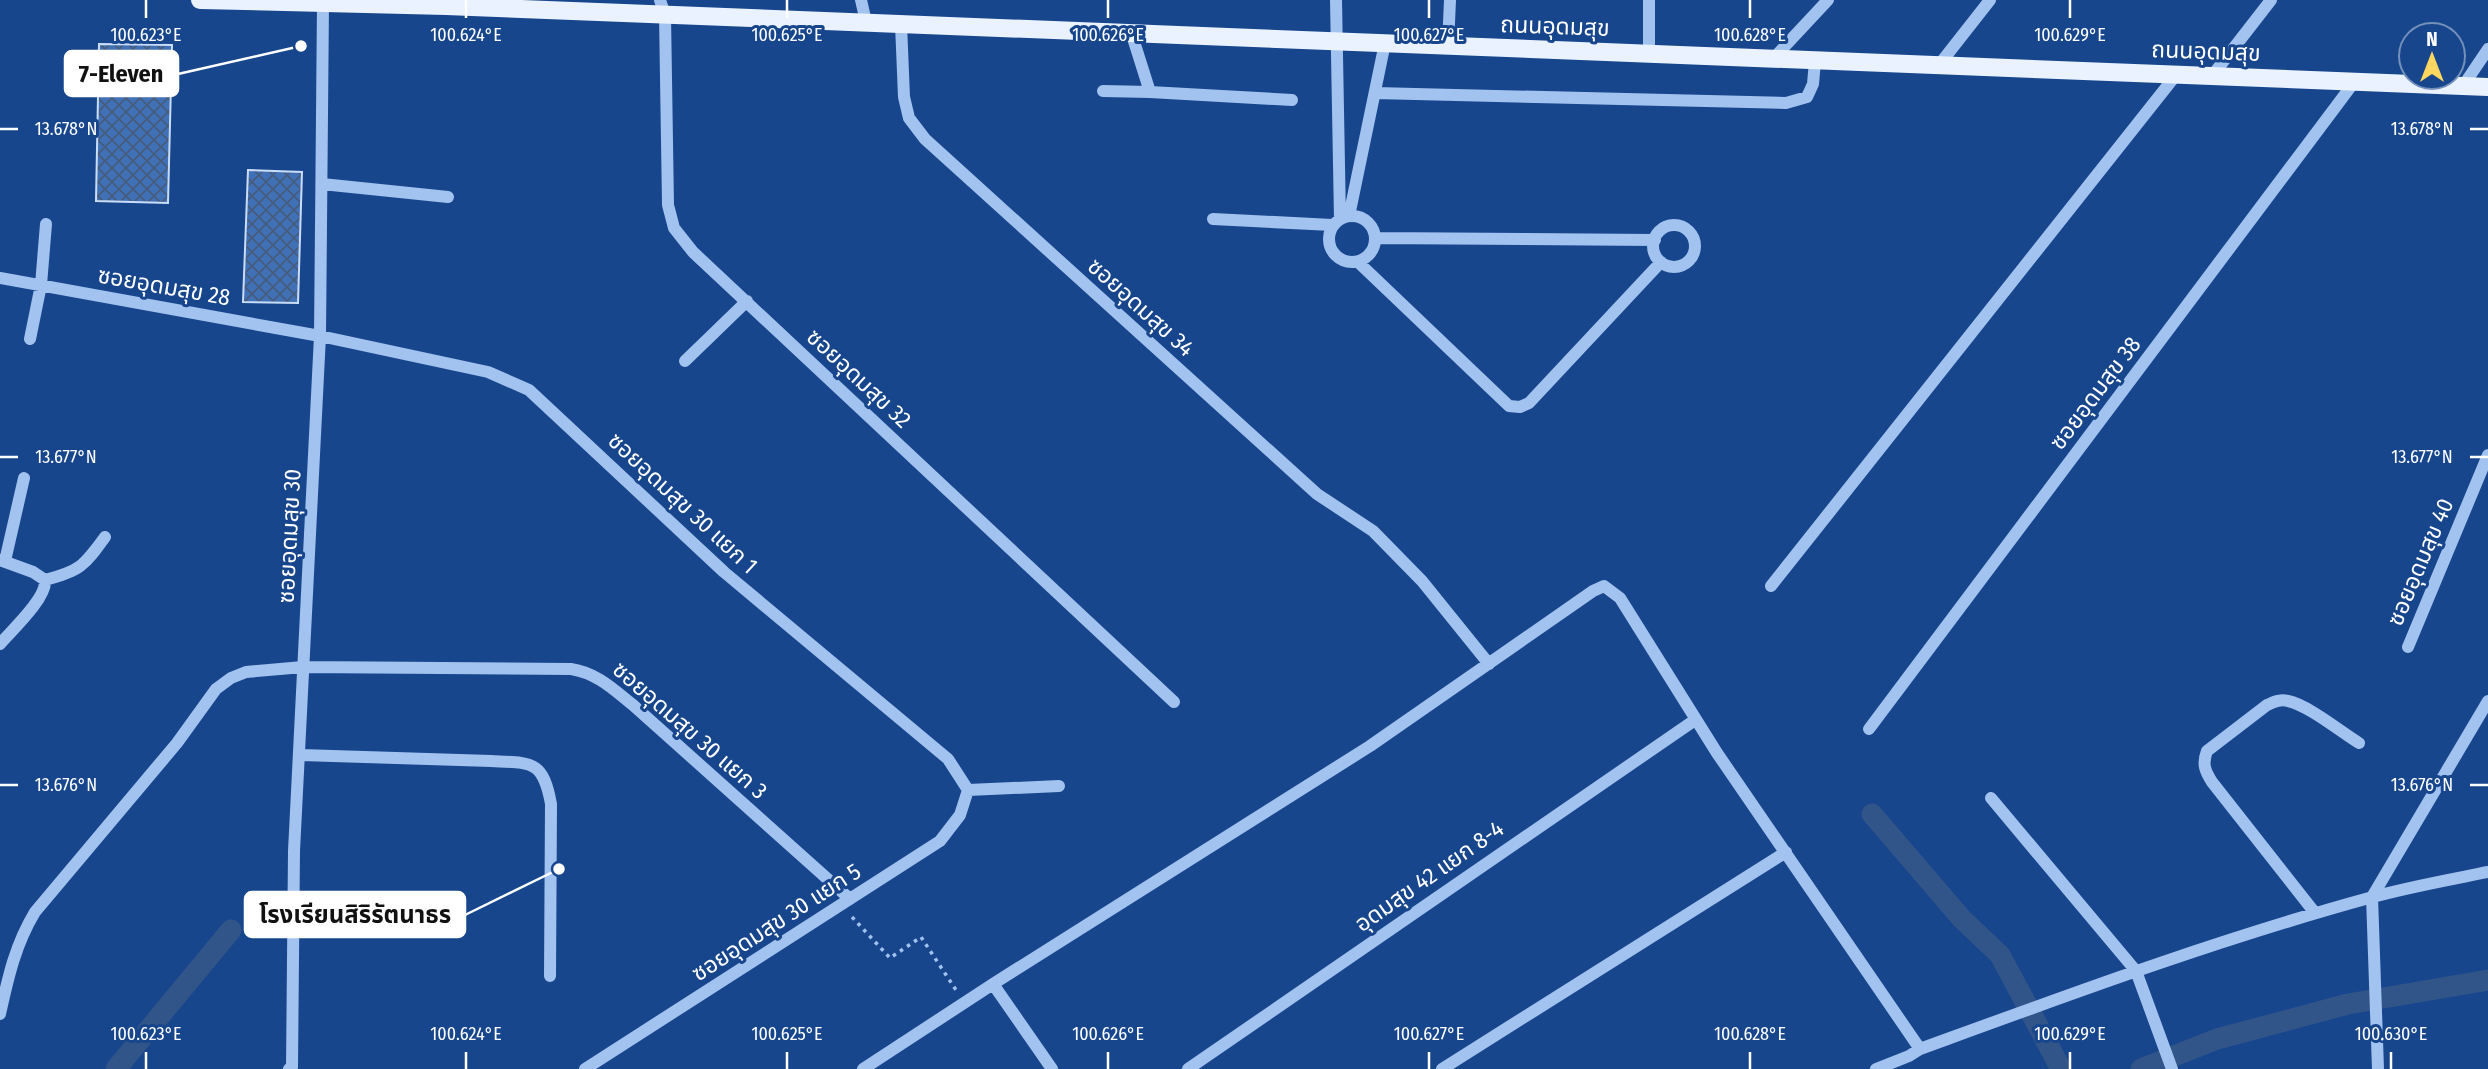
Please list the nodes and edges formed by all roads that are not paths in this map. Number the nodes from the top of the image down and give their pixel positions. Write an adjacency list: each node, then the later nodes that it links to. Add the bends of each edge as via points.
1 (200, 0): 10 (main road, ถนนอุดมสุข)
2 (861, 0): 13 (street)
3 (1336, 0): 16 (street)
4 (1450, 0): 18 (street)
5 (1649, 0): 20 (street)
6 (1828, 0): 21 (street)
7 (1990, 0): 23 (street)
8 (2271, 0): 25 (street)
9 (370, 2): 10 (main road, ถนนอุดมสุข); 11 (main road, ถนนอุดมสุข)
10 (323, 3): 35 (street, ซอยอุดมสุข 30)
11 (445, 3): 12 (main road, ถนนอุดมสุข)
12 (663, 7): 13 (main road, ถนนอุดมสุข); 46 (street, ซอยอุดมสุข 32, via 668,205 674,228 692,252)
13 (866, 22): 14 (main road, ถนนอุดมสุข)
14 (901, 24): 15 (main road, ถนนอุดมสุข); 58 (street, ซอยอุดมสุข 34, via 904,97 909,118 925,139 1317,494 1373,531 1422,581)
15 (1132, 34): 16 (main road, ถนนอุดมสุข); 32 (street)
16 (1336, 41): 17 (main road, ถนนอุดมสุข); 38 (street)
17 (1385, 43): 18 (main road, ถนนอุดมสุข); 33 (street)
18 (1448, 46): 20 (main road, ถนนอุดมสุข)
19 (2488, 49): 26 (street)
20 (1649, 55): 21 (main road, ถนนอุดมสุข)
21 (1772, 60): 22 (main road, ถนนอุดมสุข)
22 (1815, 61): 23 (main road, ถนนอุดมสุข); 33 (street, via 1807,97 1786,103)
23 (1939, 65): 24 (main road, ถนนอุดมสุข)
24 (2176, 75): 25 (main road, ถนนอุดมสุข); 55 (street)
25 (2212, 76): 27 (main road, ถนนอุดมสุข)
26 (2467, 80)
27 (2355, 81): 28 (main road, ถนนอุดมสุข); 63 (street, ซอยอุดมสุข 38)
28 (2397, 83)
29 (2467, 86): 30 (main road, ถนนอุดมสุข)
30 (2488, 87)
31 (1103, 91): 32 (street)
32 (1150, 92): 34 (street)
33 (1375, 93): 38 (street)
34 (1292, 100)
35 (322, 184): 36 (street); 47 (street, ซอยอุดมสุข 30)
36 (448, 197)
37 (1213, 219): 38 (street)
38 (1340, 220): 40 (street, via 1364,219); 42 (street, via 1329,233 1330,249 1342,261)
39 (46, 223): 45 (street)
40 (1376, 238): 41 (street); 42 (street, via 1371,253)
41 (1655, 240): 43 (street); 43 (street, via 1672,226 1693,237 1690,260 1676,267)
42 (1358, 262): 43 (street, via 1509,406 1520,407 1530,403)
43 (1661, 262)
44 (0, 278): 45 (street, ซอยอุดมสุข 28)
45 (41, 285): 47 (street, ซอยอุดมสุข 28); 48 (street)
46 (747, 301): 49 (street); 61 (street, ซอยอุดมสุข 32)
47 (320, 336): 59 (street, ซอยอุดมสุข 30); 67 (street, ซอยอุดมสุข 30 แยก 1, via 488,372 529,390 724,572 948,759)
48 (30, 339)
49 (685, 361)
50 (2488, 456): 57 (street, ซอยอุดมสุข 40)
51 (24, 478): 53 (street)
52 (105, 537): 54 (street, via 86,563 71,574)
53 (3, 561): 54 (street)
54 (46, 580): 56 (street, via 41,597)
55 (1771, 586)
56 (0, 644)
57 (2408, 647)
58 (1489, 664): 62 (street, via 1604,586 1620,598); 76 (street, via 1370,746)
59 (303, 667): 65 (street, ซอยอุดมสุข 30); 72 (street, ซอยอุดมสุข 30 แยก 3, via 585,671 632,705); 77 (street, ซอยอุดมสุข 30 แยก 3, via 246,672 216,689 177,743 35,912 13,956)
60 (2488, 701): 71 (street)
61 (1174, 702)
62 (1695, 720): 69 (street); 84 (street, อุดมสุข 42 แยก 8-4)
63 (1868, 729)
64 (2359, 744): 73 (street, via 2301,706 2277,701 2207,751 2204,760 2212,782)
65 (301, 755): 75 (street, via 521,763 537,768 547,780 551,804); 79 (street, ซอยอุดมสุข 30, via 294,851)
66 (1059, 786): 67 (street)
67 (968, 790): 72 (street, ซอยอุดมสุข 30 แยก 5, via 960,815 940,841)
68 (1991, 798): 74 (street)
69 (1786, 852): 78 (street); 85 (street)
70 (2488, 872): 71 (street)
71 (2372, 897): 73 (street); 88 (street)
72 (846, 902): 81 (street, ซอยอุดมสุข 30 แยก 5)
73 (2315, 913): 74 (street)
74 (2136, 971): 78 (street); 80 (street)
75 (550, 976)
76 (993, 984): 82 (street); 83 (street)
77 (0, 1014)
78 (1914, 1053): 86 (street); 87 (street)
79 (292, 1068)
80 (2172, 1068)
81 (586, 1069)
82 (863, 1069)
83 (1052, 1069)
84 (1188, 1069)
85 (1442, 1069)
86 (1876, 1069)
87 (1915, 1069)
88 (2378, 1069)

